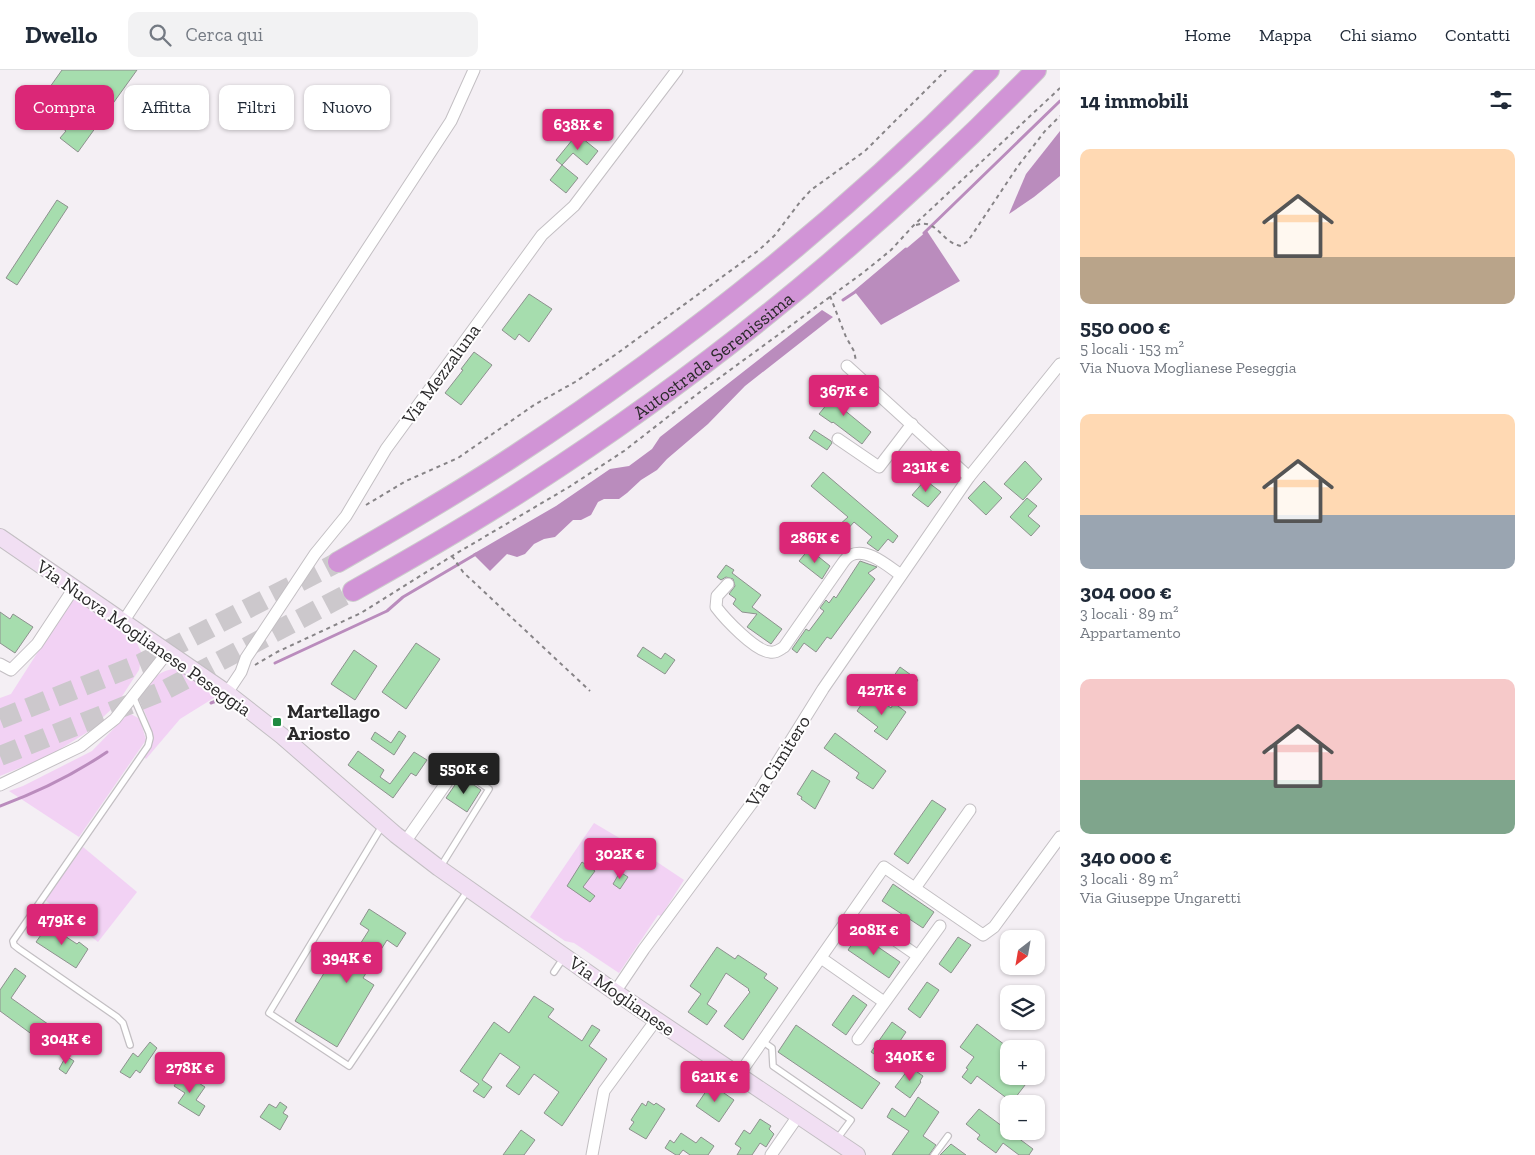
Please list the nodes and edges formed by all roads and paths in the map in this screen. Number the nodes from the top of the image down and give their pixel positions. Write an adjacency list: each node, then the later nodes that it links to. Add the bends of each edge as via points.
1 (474, 70): 23 (street, via 440,138)
2 (677, 70): 15 (street, Via Mezzaluna, via 574,206 531,249 386,449)
3 (946, 70): 15 (path, via 865,151 811,190 759,250 615,355 534,405 458,458 406,481)
4 (990, 70): 18 (highway, Autostrada Serenissima, via 913,146 846,205 697,327 513,457)
5 (1036, 70): 22 (highway, Autostrada Serenissima, via 934,172 870,230 715,356 528,487)
6 (1060, 116): 7 (path, via 1018,166 968,242 961,246 948,242 928,223)
7 (913, 226)
8 (830, 296): 11 (path, via 854,351)
9 (1060, 364): 14 (street, Via Cimitero)
10 (846, 366): 11 (street)
11 (856, 374): 12 (street)
12 (912, 424): 13 (street, via 879,467); 14 (street)
13 (838, 439)
14 (969, 476): 19 (street, Via Cimitero)
15 (346, 516): 27 (street, Via Mezzaluna, via 314,554)
16 (0, 537): 21 (main road, Via Nuova Moglianese Peseggia)
17 (452, 556): 26 (path, via 463,572)
18 (338, 562)
19 (901, 575): 20 (street, via 878,558 850,555 784,647 776,652 758,648 716,607 717,596); 45 (street, Via Cimitero, via 823,689 752,803)
20 (728, 584)
21 (74, 588): 23 (main road, Via Nuova Moglianese Peseggia); 25 (street, via 37,644 11,670)
22 (353, 591)
23 (123, 622): 24 (main road, Via Nuova Moglianese Peseggia)
24 (167, 653): 27 (main road, Via Nuova Moglianese Peseggia); 28 (street)
25 (0, 664)
26 (590, 691)
27 (227, 693): 32 (main road, Via Nuova Moglianese Peseggia)
28 (133, 696): 30 (street, via 115,719 82,746); 50 (lane, via 149,733 148,746 13,941 19,949 117,1017 123,1023)
29 (475, 780): 34 (street, via 456,769); 35 (lane, via 489,789)
30 (0, 785)
31 (970, 810): 37 (street)
32 (383, 824): 34 (main road, Via Nuova Moglianese Peseggia); 36 (lane, via 269,1013 349,1066)
33 (1060, 837): 37 (street, via 994,926 983,935)
34 (405, 842): 35 (main road, Via Nuova Moglianese Peseggia)
35 (439, 868): 36 (main road, Via Nuova Moglianese Peseggia)
36 (469, 888): 39 (main road, Via Nuova Moglianese Peseggia)
37 (915, 888): 43 (street, via 884,867)
38 (869, 922): 42 (street)
39 (522, 926): 41 (main road, Via Moglianese)
40 (940, 926): 42 (street)
41 (564, 956): 44 (lane); 45 (main road, Via Moglianese)
42 (918, 956): 46 (street)
43 (821, 958): 46 (street); 49 (street)
44 (554, 972)
45 (615, 992): 47 (main road, Via Moglianese)
46 (884, 1002): 48 (street)
47 (656, 1020): 51 (main road, Via Moglianese); 55 (street, via 604,1091)
48 (858, 1039)
49 (762, 1041): 51 (street); 54 (lane, via 772,1048 773,1066 851,1120)
50 (130, 1045)
51 (738, 1076): 52 (main road, Via Moglianese)
52 (798, 1116): 54 (main road, Via Moglianese); 56 (street)
53 (948, 1136): 58 (lane)
54 (836, 1141): 57 (main road, Via Moglianese)
55 (592, 1155)
56 (771, 1155)
57 (856, 1155)
58 (934, 1155)

